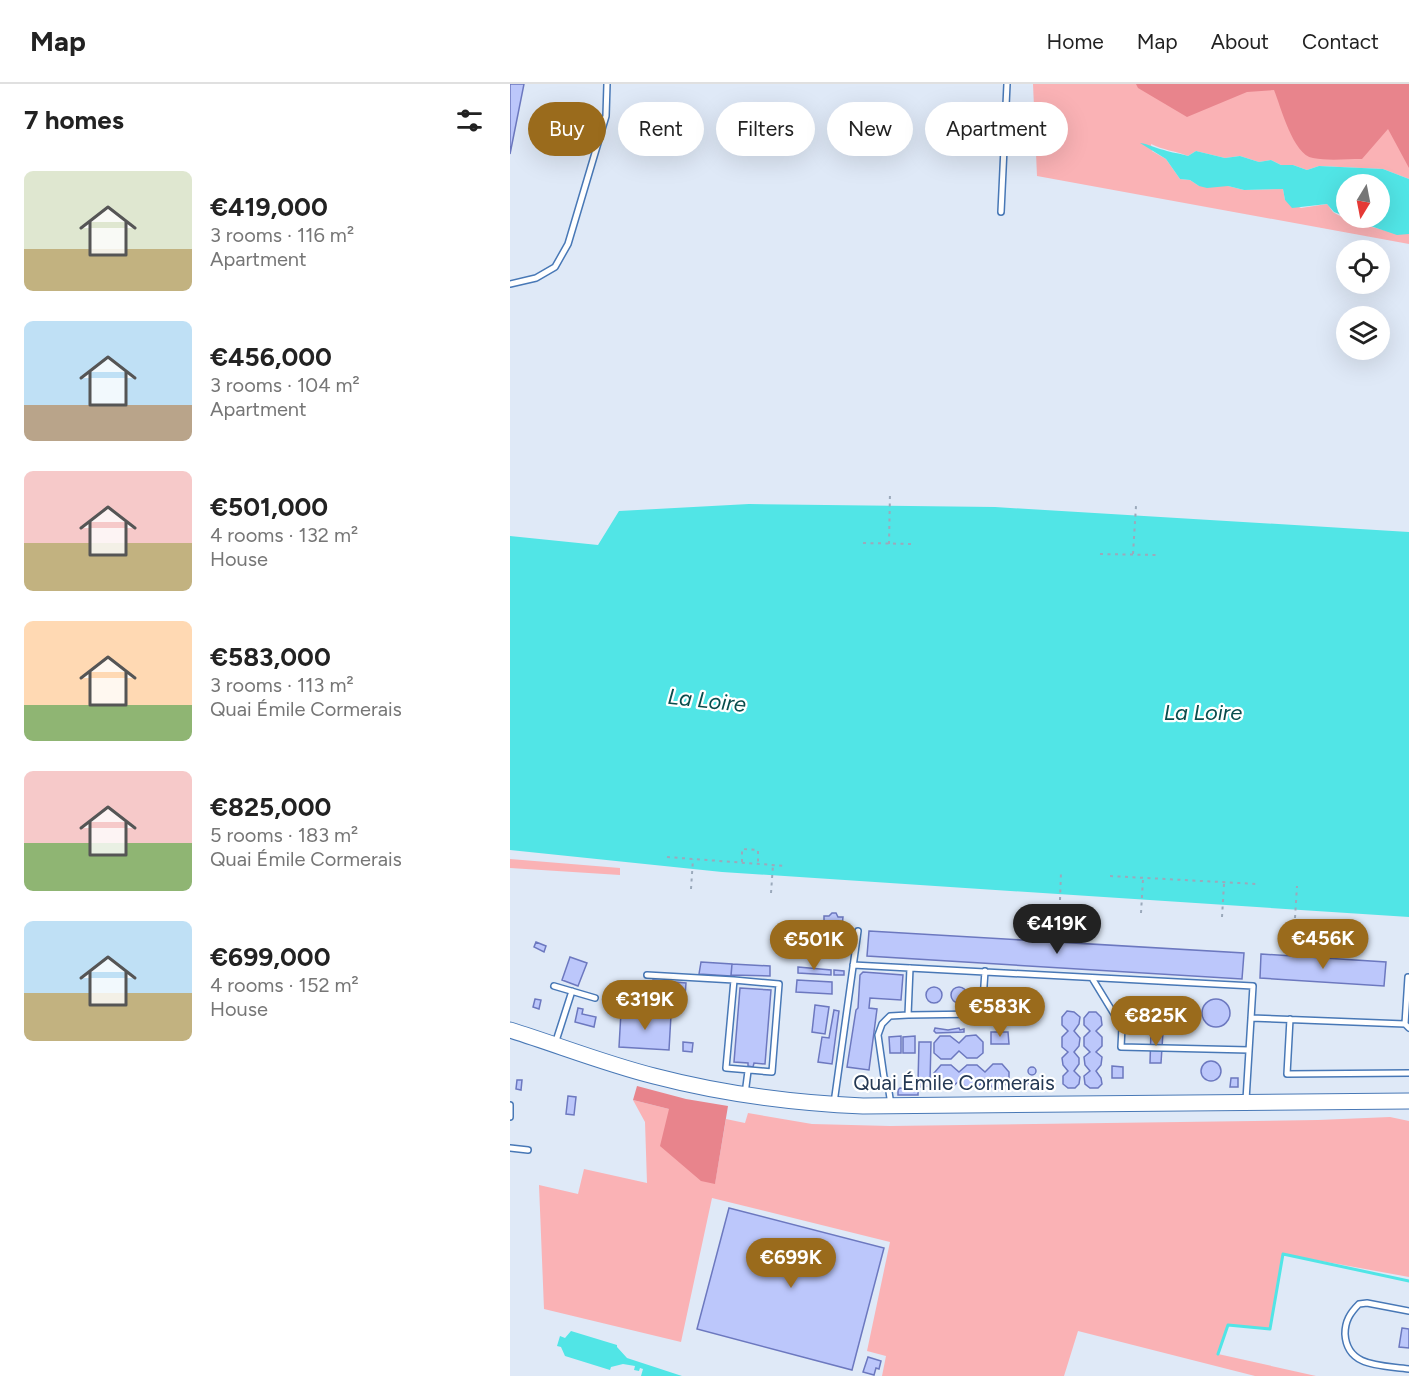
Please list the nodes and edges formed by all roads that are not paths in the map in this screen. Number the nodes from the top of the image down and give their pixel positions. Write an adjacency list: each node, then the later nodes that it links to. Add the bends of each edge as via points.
1 (607, 84): 4 (lane, via 606,116 568,244 555,267 536,278)
2 (1007, 84): 3 (lane)
3 (1001, 212)
4 (510, 284)
5 (858, 931): 6 (lane)
6 (853, 964): 7 (lane); 29 (lane)
7 (910, 968): 8 (lane); 16 (lane)
8 (985, 971): 11 (lane); 16 (lane, via 982,1014)
9 (647, 975): 12 (lane)
10 (1408, 977): 19 (lane)
11 (1092, 978): 17 (lane, via 1253,986); 22 (lane, via 1122,1027 1121,1047)
12 (734, 980): 23 (lane, via 726,1068); 23 (lane, via 779,984 772,1072)
13 (554, 986): 14 (lane)
14 (572, 992): 15 (lane); 21 (lane)
15 (595, 998)
16 (908, 1015): 30 (lane, via 890,1016 878,1035)
17 (1251, 1018): 18 (lane); 22 (lane)
18 (1290, 1019): 19 (lane); 24 (lane, via 1287,1074)
19 (1407, 1026)
20 (510, 1030): 21 (main road, Quai Émile Cormerais)
21 (555, 1045): 25 (main road, Quai Émile Cormerais, via 653,1076)
22 (1249, 1050): 26 (lane)
23 (748, 1071): 25 (lane)
24 (1409, 1073)
25 (745, 1095): 29 (main road, Quai Émile Cormerais)
26 (1246, 1101): 27 (main road, Quai Émile Cormerais); 30 (main road, Quai Émile Cormerais)
27 (1409, 1101)
28 (510, 1105): 31 (lane)
29 (834, 1105): 30 (main road, Quai Émile Cormerais)
30 (891, 1106)
31 (510, 1117)
32 (510, 1148): 33 (lane)
33 (528, 1150)
34 (1409, 1311): 35 (lane, via 1359,1304 1345,1327 1351,1355 1361,1361)
35 (1409, 1369)

